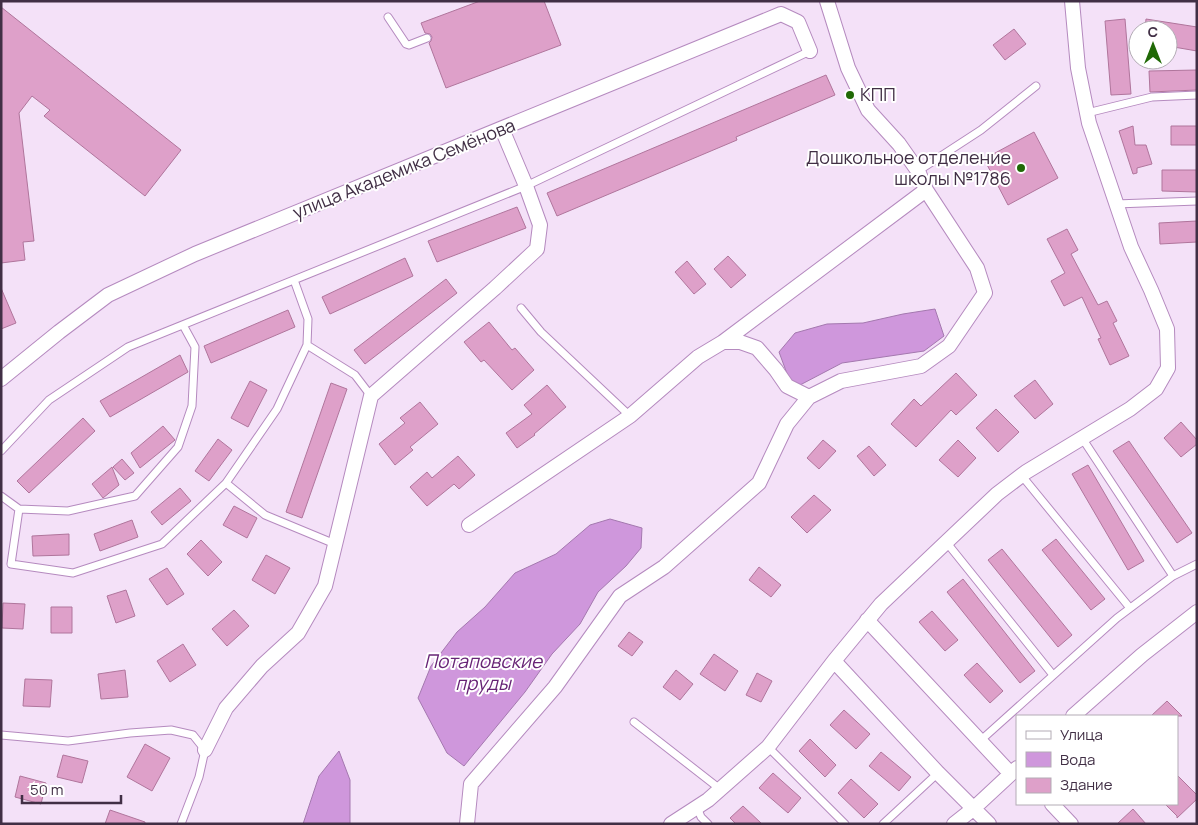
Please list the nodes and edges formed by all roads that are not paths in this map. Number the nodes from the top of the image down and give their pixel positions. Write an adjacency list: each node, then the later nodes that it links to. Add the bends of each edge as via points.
1 (827, 1): 10 (street, via 848,68 868,110)
2 (1072, 1): 8 (street, via 1078,68)
3 (388, 17): 4 (lane, via 406,44)
4 (427, 38)
5 (810, 51): 9 (street, улица Академика Семёнова, via 798,22 781,14); 11 (lane)
6 (1036, 86): 10 (lane, via 981,130)
7 (1197, 95): 8 (lane, via 1152,97)
8 (1087, 113): 14 (street)
9 (502, 129): 11 (street); 20 (street, улица Академика Семёнова, via 195,254 108,295)
10 (918, 171): 12 (street)
11 (526, 186): 15 (lane); 21 (street, via 540,225 536,248)
12 (926, 190): 18 (street); 22 (street, via 976,268 985,294 949,346 921,366 841,381)
13 (1197, 201): 14 (lane)
14 (1116, 204): 24 (street, via 1167,329 1168,368 1156,388 1130,409)
15 (294, 280): 17 (lane); 19 (lane, via 308,319)
16 (521, 308): 23 (lane, via 541,332)
17 (183, 325): 25 (lane, via 128,347 49,400); 29 (lane, via 195,347 192,406 178,447 135,496 68,511)
18 (724, 342): 22 (street, via 740,342 758,348 787,386); 23 (street, via 698,357)
19 (307, 345): 21 (lane, via 355,375); 27 (lane, via 277,409)
20 (1, 379)
21 (371, 396): 32 (street)
22 (809, 397): 53 (street, via 787,424 759,483 664,567 620,596 555,687 471,784)
23 (630, 416): 30 (street)
24 (1082, 438): 26 (street); 34 (lane)
25 (1, 450)
26 (1022, 476): 31 (street, via 997,494); 35 (lane)
27 (226, 483): 29 (lane, via 162,544 73,574 11,564); 32 (lane, via 265,515)
28 (1, 496): 29 (lane)
29 (19, 509)
30 (469, 525)
31 (947, 543): 37 (street); 39 (lane)
32 (335, 544): 45 (street, via 325,586 298,633 262,666 226,708)
33 (1197, 564): 34 (lane)
34 (1173, 576): 35 (lane)
35 (1130, 608): 39 (lane)
36 (1197, 612): 40 (street)
37 (867, 620): 38 (street); 43 (street)
38 (834, 661): 44 (street); 47 (street)
39 (1053, 675): 43 (lane)
40 (1074, 715)
41 (634, 722): 48 (lane)
42 (1, 735): 45 (lane, via 68,741 171,730 193,735)
43 (980, 741): 46 (street)
44 (768, 747): 48 (street); 56 (lane)
45 (205, 750): 52 (lane, via 199,777)
46 (1015, 769): 51 (street)
47 (938, 774): 51 (street); 57 (lane)
48 (720, 789): 50 (street)
49 (1053, 805): 60 (street)
50 (697, 807): 54 (street); 55 (lane)
51 (973, 809): 58 (street); 59 (street)
52 (181, 824)
53 (467, 824)
54 (671, 824)
55 (708, 824)
56 (845, 824)
57 (883, 824)
58 (954, 824)
59 (989, 824)
60 (1071, 824)

